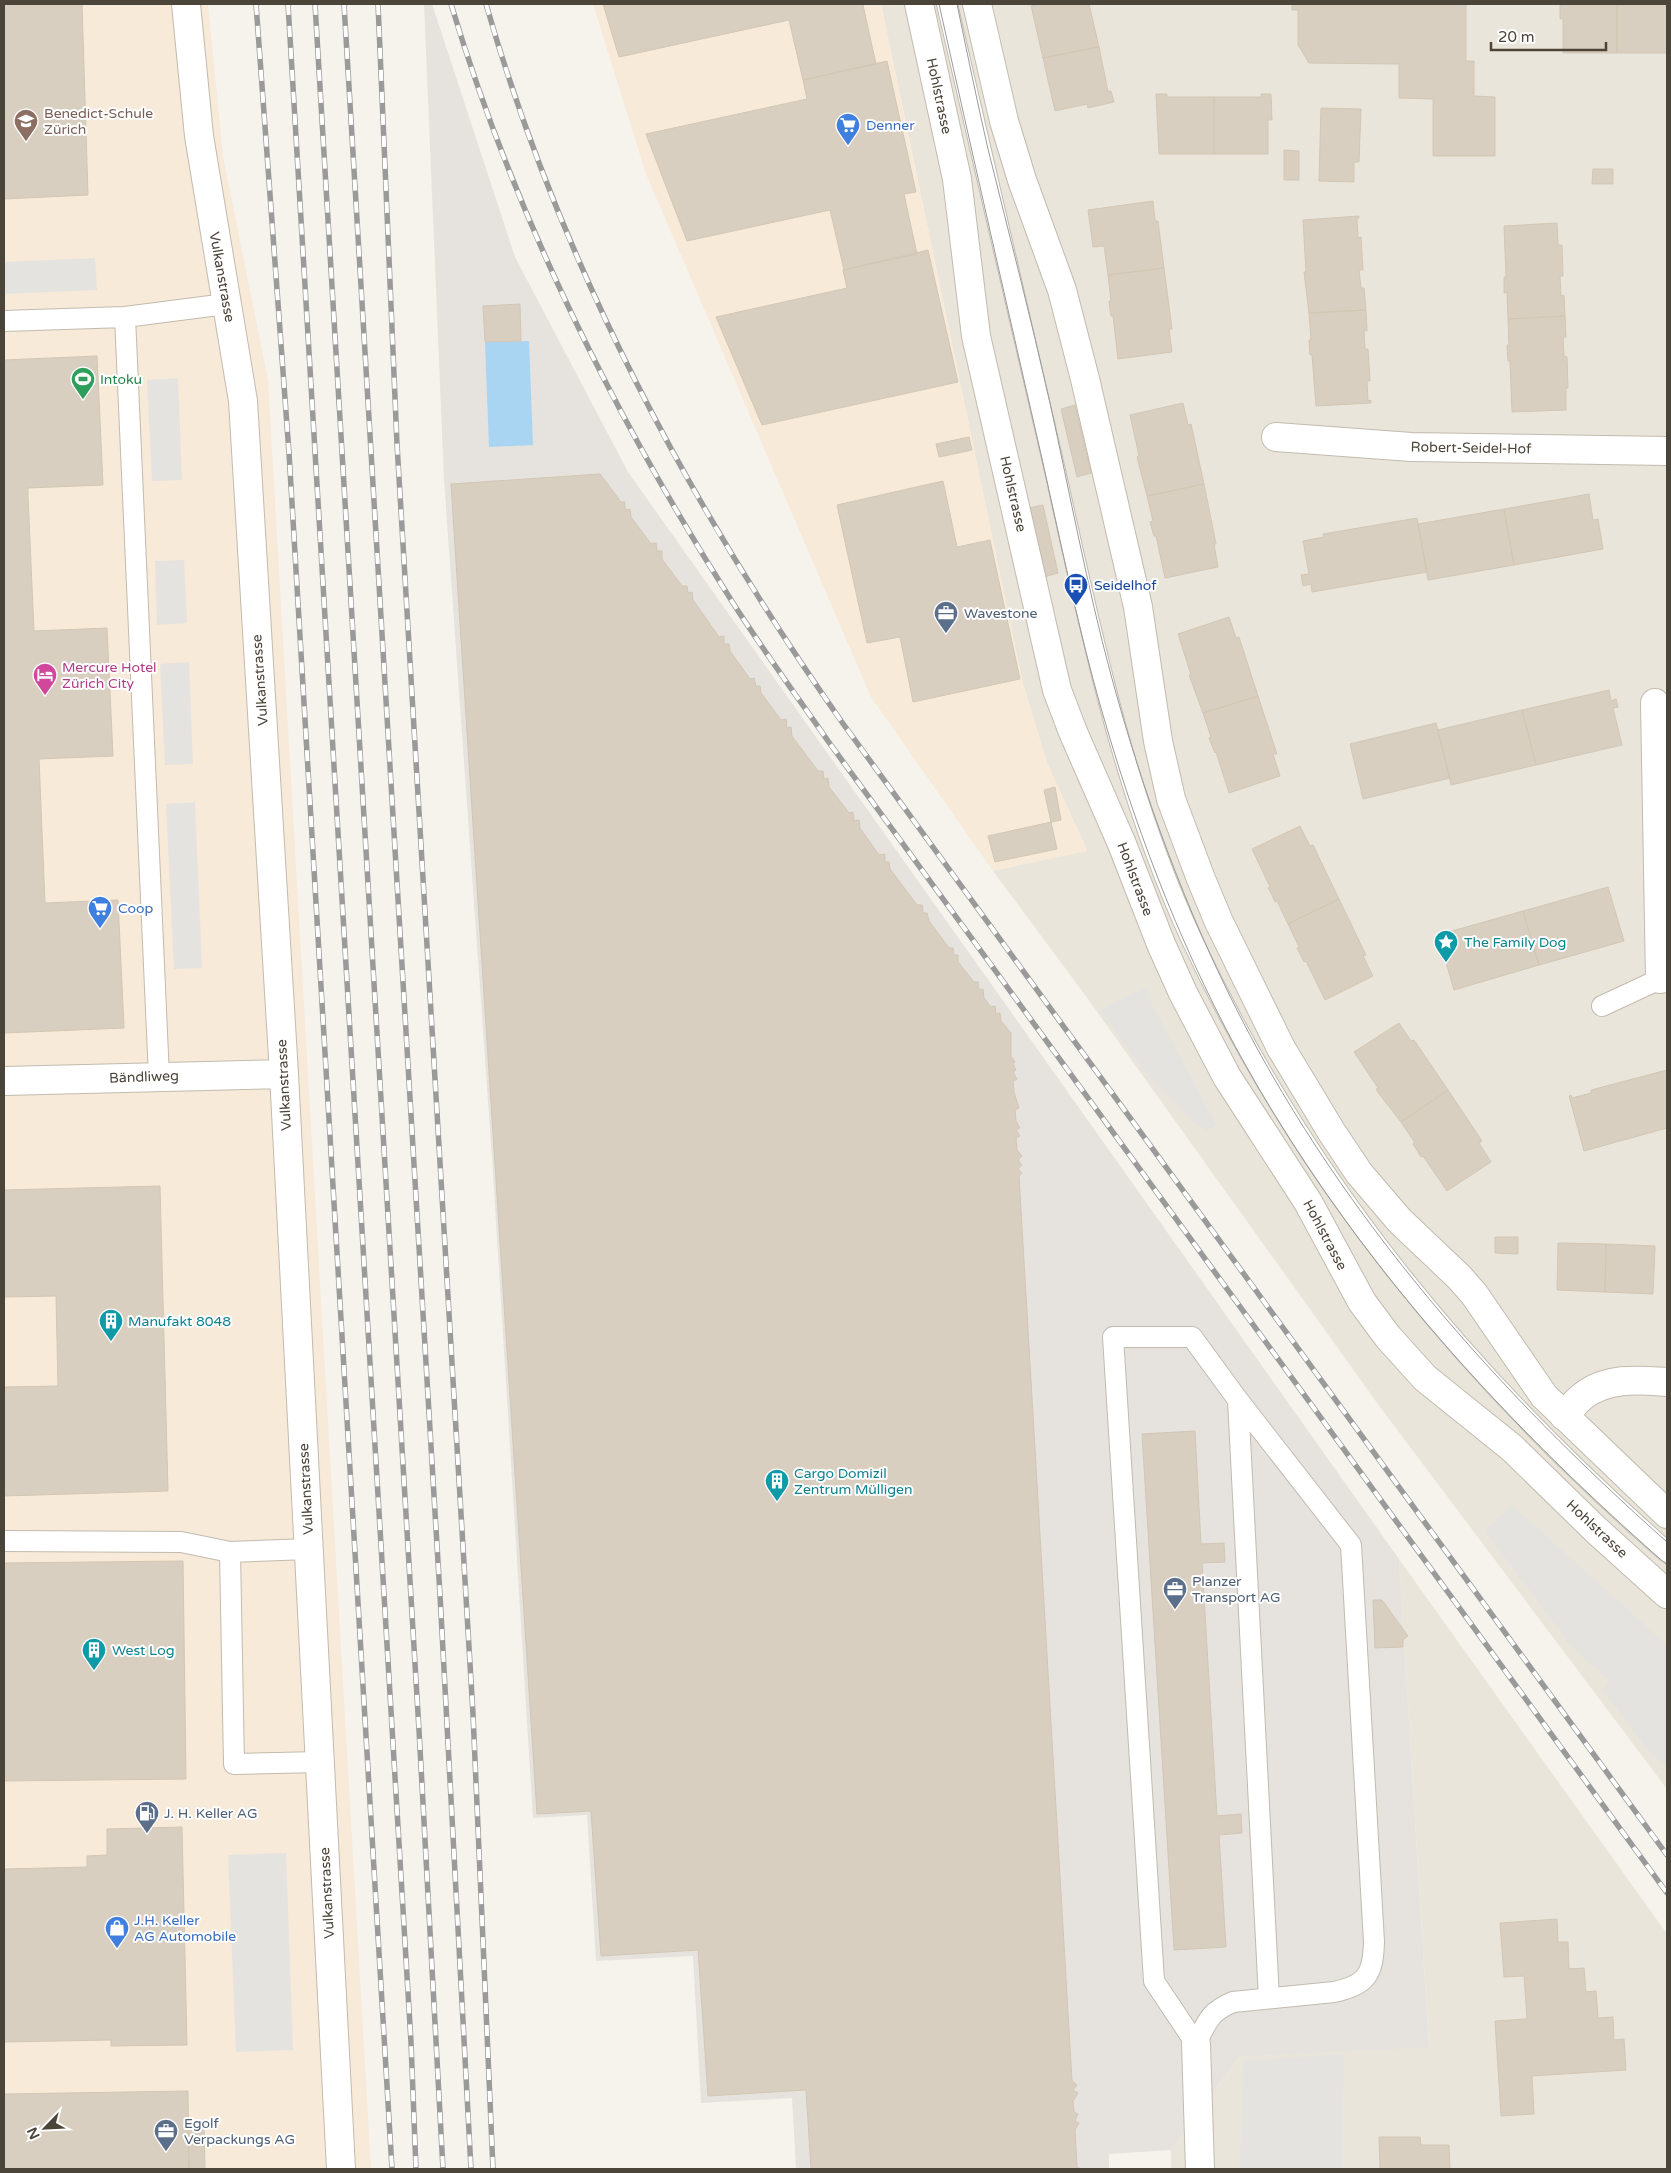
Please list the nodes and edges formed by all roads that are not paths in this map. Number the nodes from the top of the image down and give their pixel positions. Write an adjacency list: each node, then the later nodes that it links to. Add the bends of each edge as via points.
1 (186, 4): 5 (street, Vulkanstrasse, via 199,136)
2 (919, 4): 24 (street, Hohlstrasse, via 957,179 976,336 1057,690 1183,993 1227,1077 1308,1202 1357,1293 1388,1337 1425,1378 1512,1448)
3 (947, 4): 23 (lane, via 1096,658 1138,804 1191,937 1238,1032 1297,1133 1359,1224 1492,1384 1566,1460)
4 (977, 4): 18 (street, via 1004,121 1069,317 1138,607 1163,769 1201,879 1276,1039 1330,1132 1379,1199 1474,1294 1544,1396)
5 (226, 304): 6 (lane); 13 (street, Vulkanstrasse, via 242,402)
6 (125, 317): 7 (lane); 14 (lane)
7 (4, 321)
8 (1276, 437): 9 (street, Robert-Seidel-Hof, via 1411,447)
9 (1667, 451)
10 (1655, 703): 11 (street)
11 (1664, 979): 12 (lane)
12 (1602, 1006)
13 (284, 1074): 14 (street, Bändliweg); 21 (street, Vulkanstrasse)
14 (159, 1077): 15 (street, Bändliweg)
15 (4, 1081)
16 (1667, 1382): 18 (street, via 1634,1380 1611,1383 1583,1396)
17 (1238, 1400): 26 (lane); 26 (lane, via 1351,1545 1374,1932 1374,1964 1358,1983 1334,1992); 27 (lane, via 1192,1336 1113,1337 1154,1981)
18 (1564, 1416): 19 (street)
19 (1667, 1514)
20 (4, 1541): 22 (lane, via 181,1542)
21 (309, 1549): 22 (lane); 25 (street, Vulkanstrasse)
22 (230, 1552): 25 (lane, via 234,1764)
23 (1667, 1552)
24 (1667, 1594)
25 (320, 1762): 28 (street, Vulkanstrasse)
26 (1269, 1998): 27 (lane, via 1233,2002 1219,2008 1209,2016)
27 (1196, 2044): 29 (street)
28 (341, 2169)
29 (1200, 2169)

